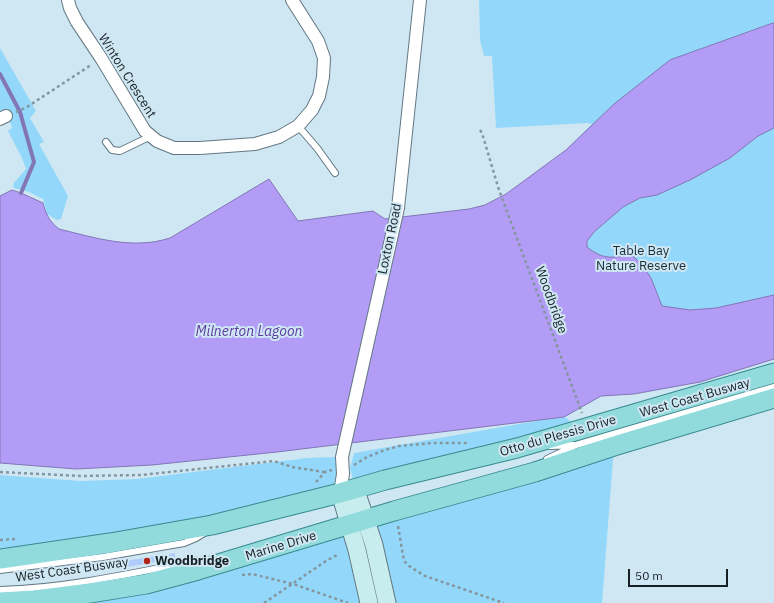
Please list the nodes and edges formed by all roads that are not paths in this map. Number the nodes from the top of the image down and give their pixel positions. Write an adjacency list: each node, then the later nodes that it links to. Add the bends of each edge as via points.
1 (68, 0): 5 (street, Winton Crescent, via 77,22 145,131)
2 (292, 0): 4 (street, Winton Crescent, via 318,41 324,58 319,96 312,110)
3 (420, 0): 16 (street, Loxton Road, via 398,208 342,457)
4 (298, 126): 5 (street, Winton Crescent, via 278,137 255,144 200,148 174,148); 7 (lane)
5 (151, 136): 6 (lane, via 120,151 112,150)
6 (106, 142)
7 (335, 173)
8 (774, 373): 12 (main road, Otto du Plessis Drive)
9 (774, 387): 11 (lane, West Coast Busway)
10 (774, 398): 15 (main road, Otto du Plessis Drive)
11 (576, 445): 12 (lane, West Coast Busway); 13 (lane, West Coast Busway)
12 (517, 448): 16 (main road, Otto du Plessis Drive)
13 (541, 462)
14 (534, 466): 15 (lane)
15 (506, 479): 17 (main road, Otto du Plessis Drive)
16 (346, 485): 17 (street, Loxton Road); 18 (main road)
17 (357, 522): 19 (main road, Marine Drive); 26 (street, Loxton Road, via 357,550); 27 (street, Loxton Road, via 374,545)
18 (212, 525): 21 (main road, via 110,543); 23 (lane, West Coast Busway, via 196,538 184,543)
19 (288, 544): 20 (lane); 25 (main road, Marine Drive, via 146,584 35,600)
20 (219, 557)
21 (0, 558)
22 (204, 560): 24 (lane, West Coast Busway, via 68,584)
23 (0, 570)
24 (0, 590)
25 (0, 602)
26 (369, 603)
27 (386, 603)

